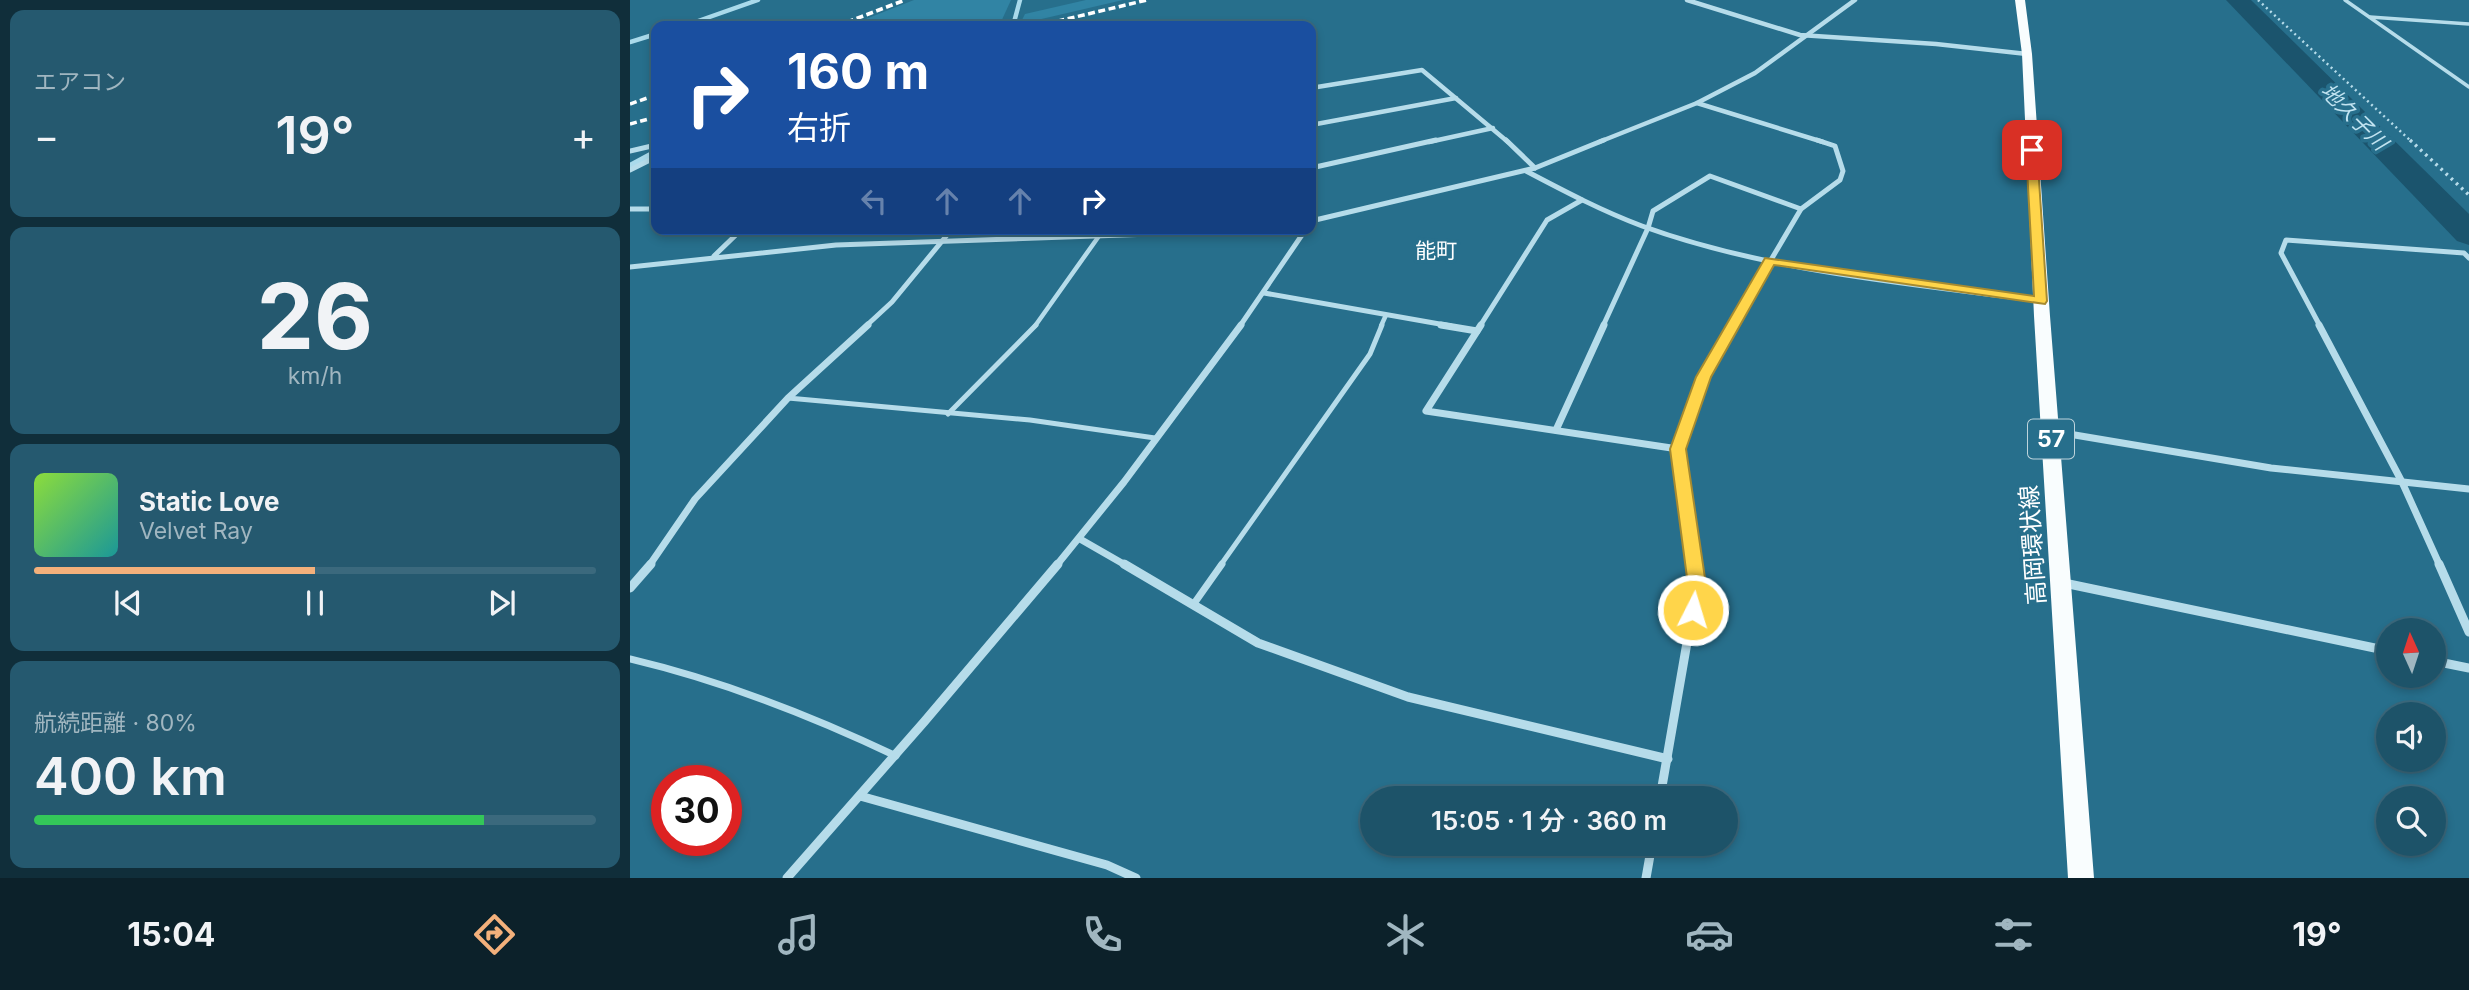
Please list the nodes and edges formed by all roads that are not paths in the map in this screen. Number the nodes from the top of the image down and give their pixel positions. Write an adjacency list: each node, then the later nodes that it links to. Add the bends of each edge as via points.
1 (1687, 0): 7 (street)
2 (1854, 0): 7 (street)
3 (2020, 0): 8 (main road, 高岡環状線 / 57)
4 (2345, 0): 5 (lane)
5 (2367, 16): 6 (lane); 10 (lane)
6 (2469, 24)
7 (1809, 35): 8 (street); 12 (street, via 1755,73)
8 (2026, 54): 39 (main road, 高岡環状線 / 57)
9 (1316, 87): 11 (street, via 1422,70)
10 (2469, 87)
11 (1456, 97): 13 (street); 14 (street)
12 (1697, 103): 19 (street); 25 (street, via 1835,146 1843,172 1840,180)
13 (1316, 124)
14 (1493, 128): 18 (street); 19 (street)
15 (651, 146): 16 (street)
16 (630, 151)
17 (651, 161): 20 (street)
18 (1316, 167)
19 (1535, 168): 21 (street)
20 (630, 170)
21 (1525, 170): 22 (street); 26 (street)
22 (1582, 200): 27 (street); 41 (street, via 1547,220)
23 (651, 208): 24 (street)
24 (630, 209)
25 (1801, 209): 27 (street, via 1710,176 1653,211); 36 (street)
26 (1316, 220)
27 (1648, 228): 36 (street); 44 (street)
28 (736, 235): 34 (street)
29 (949, 235): 33 (street)
30 (1117, 235): 32 (street)
31 (1302, 235): 38 (street)
32 (1099, 236): 33 (street); 43 (lane, via 1040,321)
33 (946, 240): 34 (street); 42 (street, via 892,302)
34 (713, 257): 37 (street)
35 (2469, 258): 48 (street, via 2464,253 2287,240 2281,253)
36 (1770, 261): 39 (street); 47 (street, via 1703,377)
37 (630, 267)
38 (1265, 293): 40 (street); 46 (street)
39 (2041, 301): 45 (main road, 高岡環状線 / 57)
40 (1386, 315): 41 (street); 53 (lane, via 1370,354)
41 (1477, 331): 44 (street, via 1426,411)
42 (788, 398): 43 (lane); 52 (street, via 695,499 655,560)
43 (948, 414): 46 (lane)
44 (1556, 430): 47 (street)
45 (2050, 431): 48 (street, via 2271,468); 51 (main road, 高岡環状線 / 57)
46 (1155, 438): 50 (street)
47 (1678, 449): 60 (street, via 1697,585)
48 (2402, 482): 49 (street); 54 (street)
49 (2469, 489)
50 (1080, 539): 53 (street); 59 (street)
51 (2060, 583): 55 (street); 67 (main road, 高岡環状線 / 57)
52 (630, 588)
53 (1193, 605): 60 (street, via 1258,643 1408,696)
54 (2469, 632)
55 (2376, 648)
56 (630, 659): 59 (lane, via 694,673 780,704)
57 (2446, 663): 58 (street)
58 (2469, 668)
59 (896, 756): 62 (street)
60 (1668, 759): 61 (street)
61 (1662, 786)
62 (860, 796): 64 (street); 65 (street, via 1107,865)
63 (1650, 856): 66 (street)
64 (788, 878)
65 (1136, 878)
66 (1646, 878)
67 (2081, 878)

